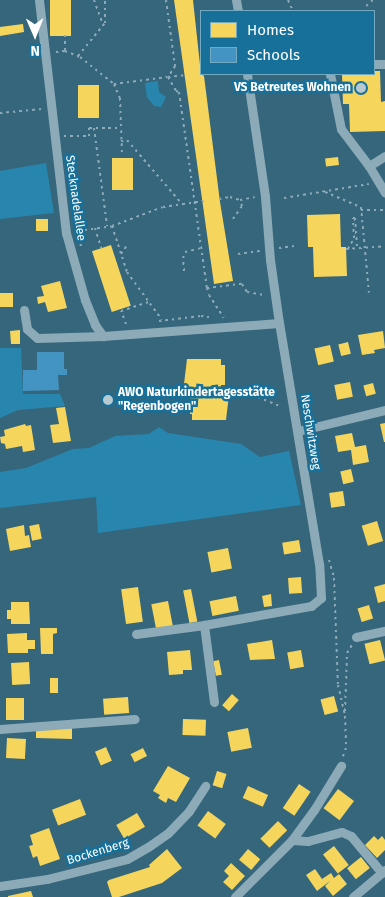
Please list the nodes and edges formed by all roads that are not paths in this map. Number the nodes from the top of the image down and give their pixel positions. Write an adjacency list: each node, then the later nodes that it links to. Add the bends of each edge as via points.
1 (39, 0): 9 (street, Stecknadelallee, via 66,233 85,300)
2 (247, 75): 8 (street, Neschwitzweg)
3 (330, 75): 5 (street, via 341,129)
4 (385, 156): 5 (street)
5 (369, 166): 6 (street)
6 (385, 194)
7 (24, 310): 9 (street, via 27,329 37,338)
8 (279, 323): 9 (street); 11 (street, Neschwitzweg)
9 (103, 336)
10 (385, 410): 11 (street)
11 (298, 431): 12 (street, Neschwitzweg, via 319,564 321,598 311,606)
12 (204, 625): 14 (street); 16 (street)
13 (385, 631): 15 (street)
14 (136, 634)
15 (356, 637)
16 (214, 702)
17 (135, 719): 18 (street)
18 (0, 729)
19 (341, 766): 21 (street)
20 (205, 786): 23 (street, Bockenberg, via 190,811 168,833 127,858 47,879)
21 (292, 840): 22 (street, via 308,841 342,832 351,836); 24 (street)
22 (383, 872): 25 (street)
23 (0, 886)
24 (235, 897)
25 (353, 897)

